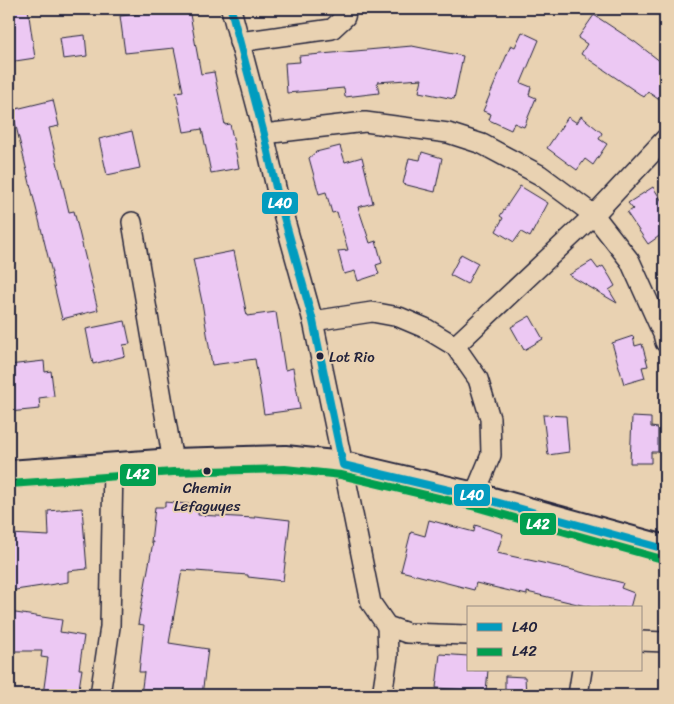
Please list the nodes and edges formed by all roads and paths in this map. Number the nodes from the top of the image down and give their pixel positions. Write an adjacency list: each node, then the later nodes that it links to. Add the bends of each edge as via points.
1 (230, 9): 3 (street)
2 (347, 9): 3 (street, via 332,29)
3 (239, 42): 4 (street)
4 (264, 134): 6 (street, via 366,122 448,133 482,144 540,175); 8 (street)
5 (665, 139): 6 (street)
6 (594, 215): 9 (street, via 630,261); 10 (street)
7 (132, 222): 11 (street)
8 (313, 321): 10 (street, via 372,312 399,317); 12 (street)
9 (665, 342)
10 (455, 346): 15 (street, via 478,379 490,418 491,455)
11 (173, 462): 12 (main road, via 285,460); 13 (main road)
12 (343, 465): 15 (main road); 17 (street, via 371,603)
13 (113, 466): 14 (main road); 22 (street, via 110,627)
14 (9, 474)
15 (474, 496): 16 (main road)
16 (664, 544)
17 (387, 626): 18 (street, via 407,632); 23 (street, via 388,656)
18 (467, 635)
19 (642, 641): 20 (street)
20 (665, 642)
21 (582, 672): 24 (street)
22 (100, 695)
23 (382, 695)
24 (578, 695)

